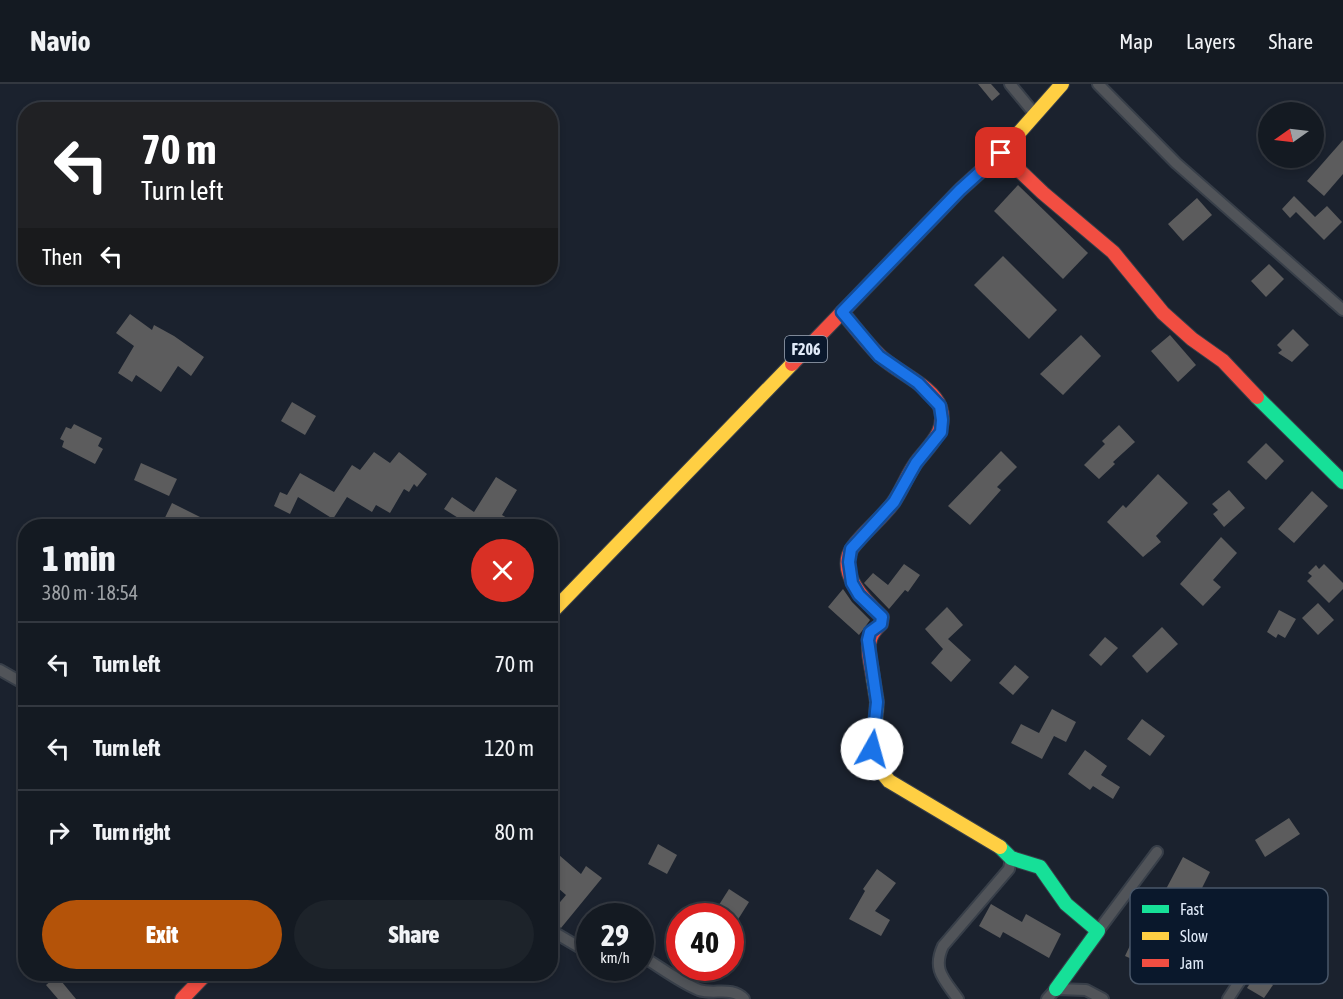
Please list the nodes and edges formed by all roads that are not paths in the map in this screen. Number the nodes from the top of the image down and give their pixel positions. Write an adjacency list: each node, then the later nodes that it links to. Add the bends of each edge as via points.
1 (1010, 84): 4 (street)
2 (1062, 84): 4 (street, F206)
3 (1098, 84): 6 (street, via 1176,163)
4 (1034, 113): 5 (street, F206)
5 (1001, 153): 7 (street, F206); 8 (street, via 1113,252 1163,313 1223,361 1268,411)
6 (1343, 310)
7 (842, 312): 9 (street, F206); 13 (street, via 879,356 918,383 940,406 942,420 941,432 916,463 894,502 851,549 852,583 882,617 868,640 877,702 872,760 889,781 1005,850)
8 (1343, 482)
9 (558, 606)
10 (0, 670): 11 (street)
11 (18, 680)
12 (1157, 852): 14 (street)
13 (1011, 858): 14 (street, via 1040,867 1066,904); 23 (street, via 1009,869 943,946 937,960 937,967)
14 (1098, 930): 20 (street)
15 (558, 935): 16 (street)
16 (576, 945)
17 (654, 964): 22 (street, via 696,989 735,992)
18 (199, 981): 21 (street)
19 (1238, 984): 25 (street)
20 (1052, 994): 24 (street, via 1086,990)
21 (182, 999)
22 (744, 999)
23 (958, 999)
24 (1102, 999)
25 (1228, 999)

